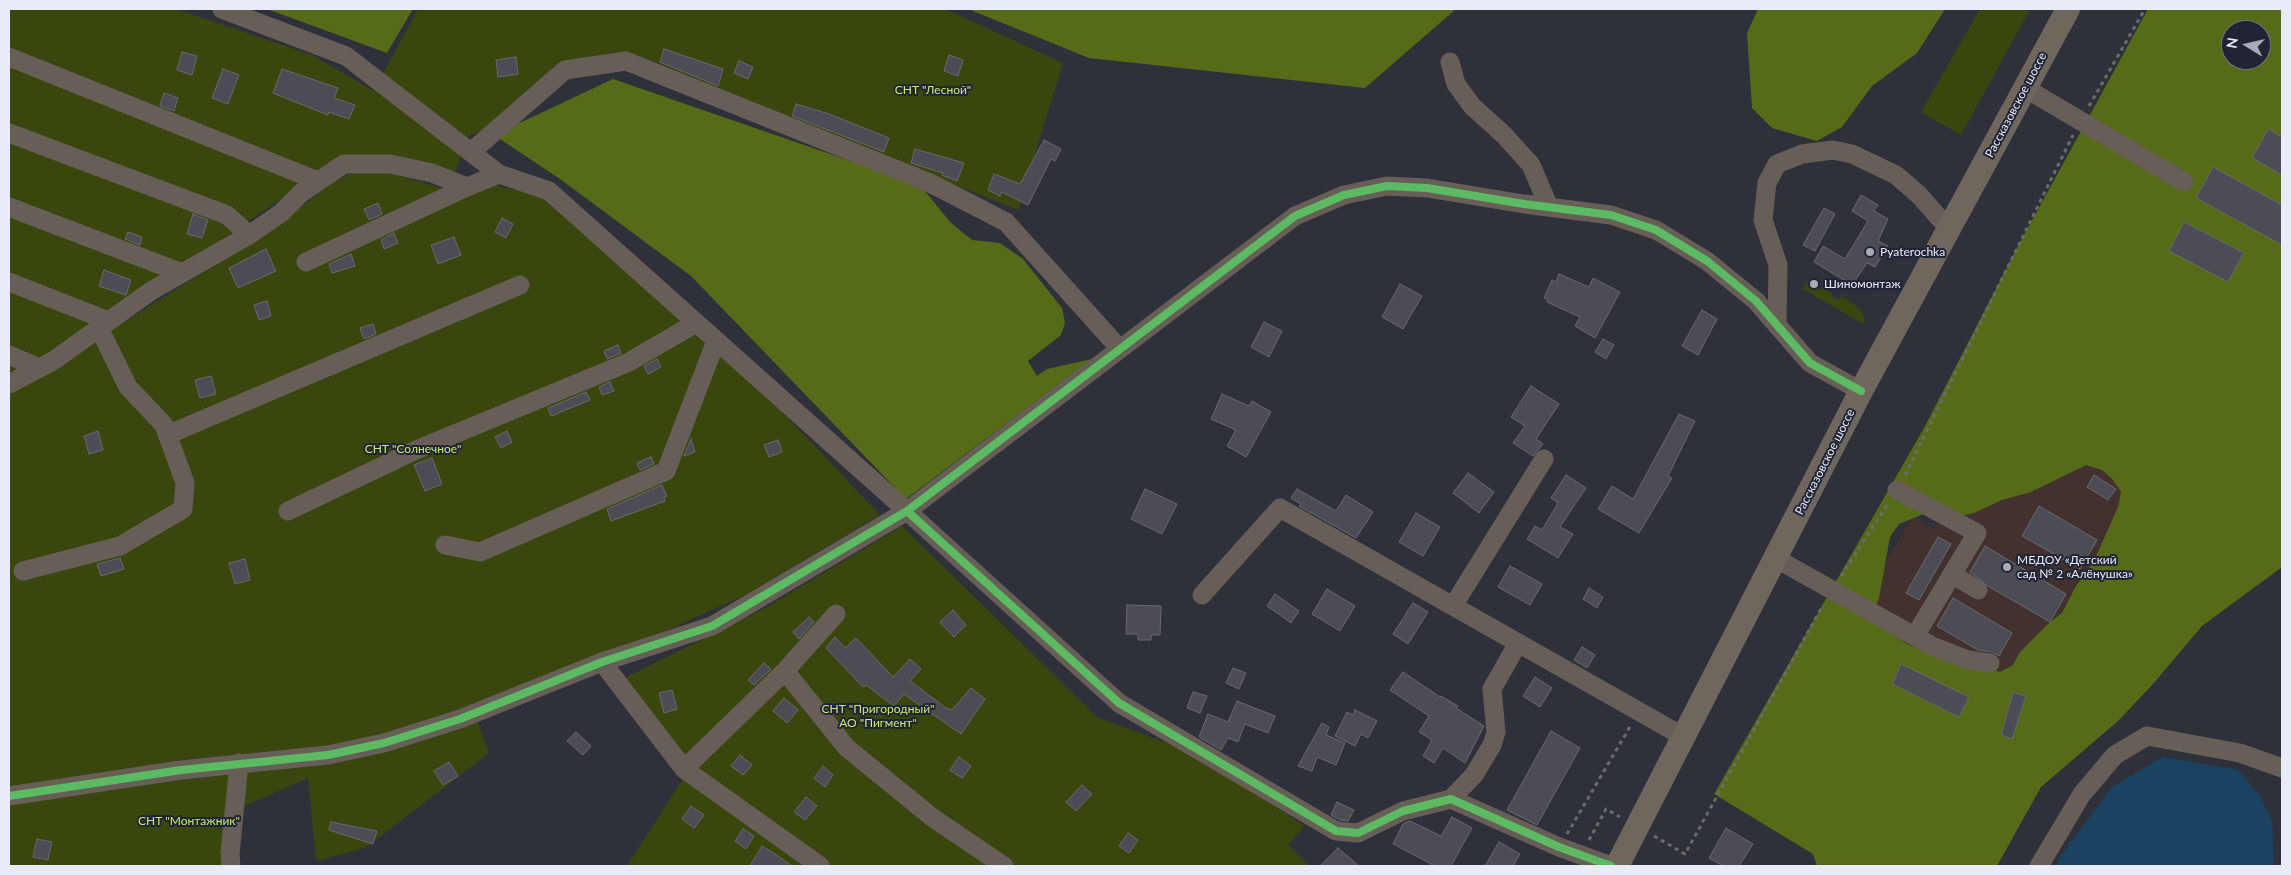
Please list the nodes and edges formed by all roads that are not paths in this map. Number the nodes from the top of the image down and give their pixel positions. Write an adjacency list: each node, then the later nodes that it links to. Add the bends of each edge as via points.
1 (222, 9): 7 (street, via 346,56)
2 (2068, 9): 5 (main road, Рассказовское шоссе)
3 (9, 57): 9 (street)
4 (1450, 62): 13 (street, via 1456,84 1472,106 1531,165)
5 (2025, 88): 10 (street); 14 (main road, Рассказовское шоссе)
6 (9, 133): 15 (street, via 227,215)
7 (471, 152): 8 (street); 24 (street, via 565,70 626,61 930,183 1006,222)
8 (499, 174): 11 (street); 20 (street, via 549,191)
9 (318, 181): 11 (street, via 344,164 390,164 432,173); 15 (street)
10 (2184, 182)
11 (467, 187): 16 (street)
12 (9, 207): 17 (street)
13 (1549, 207): 22 (street, via 1611,215 1656,230 1707,261 1756,301); 24 (street, via 1427,188 1387,186 1344,195 1295,216)
14 (1949, 229): 22 (street, via 1896,175 1852,154 1833,150 1802,154 1777,164 1767,183 1763,220 1778,265); 28 (main road, Рассказовское шоссе)
15 (249, 235): 17 (street)
16 (306, 262)
17 (182, 273): 21 (street)
18 (9, 282): 21 (street)
19 (520, 286): 29 (street)
20 (696, 323): 23 (street); 32 (street, via 629,362 416,450)
21 (104, 325): 26 (street); 29 (street, via 128,387 164,425)
22 (1777, 326): 28 (street, via 1810,363)
23 (716, 341): 33 (street); 34 (street, via 666,470 480,552)
24 (1120, 349): 33 (street)
25 (9, 355): 26 (street)
26 (39, 368): 27 (street)
27 (9, 384)
28 (1861, 391): 35 (main road, Рассказовское шоссе)
29 (167, 435): 36 (street, via 185,483 183,509 120,546)
30 (1544, 459): 40 (street)
31 (1897, 490): 37 (street, via 1977,533)
32 (288, 511)
33 (907, 511): 44 (street, via 712,626); 52 (street, via 1119,703 1336,831 1358,833 1403,811)
34 (445, 545)
35 (1775, 558): 42 (street); 47 (main road, Рассказовское шоссе)
36 (23, 572)
37 (1952, 574): 38 (street); 42 (street)
38 (1978, 590)
39 (1202, 595): 40 (street, via 1280,508)
40 (1453, 606): 43 (street)
41 (836, 614): 46 (street)
42 (1915, 636): 45 (street, via 1968,660)
43 (1518, 643): 47 (street); 52 (street, via 1492,689 1496,732 1492,745 1474,775)
44 (602, 662): 48 (street, via 460,719 384,743 328,755); 50 (street)
45 (1990, 663)
46 (785, 672): 50 (street); 55 (street, via 847,748 933,818)
47 (1684, 736): 57 (main road, Рассказовское шоссе)
48 (239, 763): 51 (street); 53 (street)
49 (2282, 768): 58 (street, via 2240,753 2147,736 2115,755 2082,794)
50 (684, 769): 54 (street)
51 (9, 796)
52 (1451, 799): 56 (street, via 1559,847)
53 (231, 866)
54 (820, 866)
55 (1004, 866)
56 (1611, 866)
57 (1617, 866)
58 (2039, 866)

